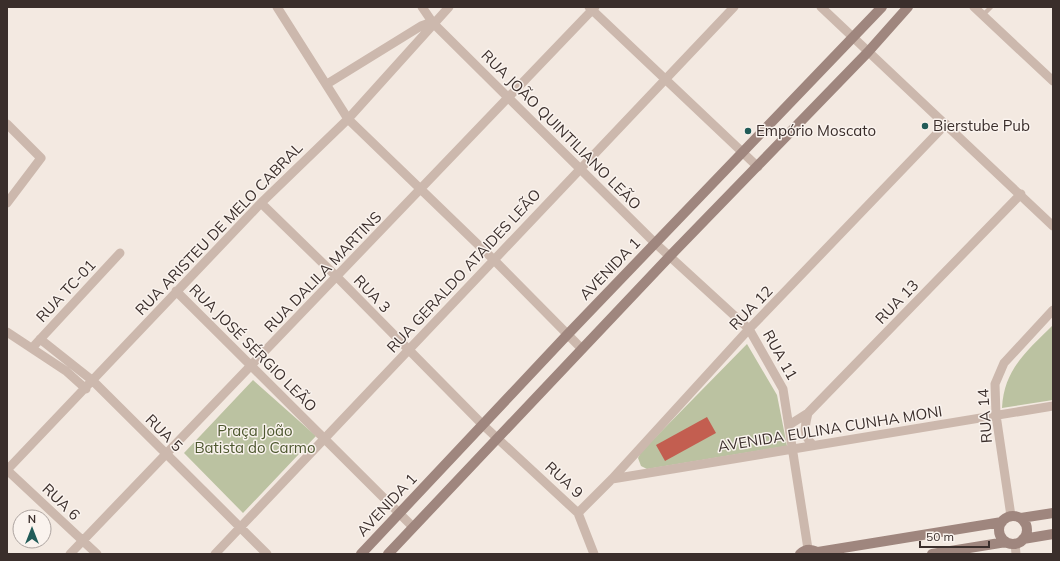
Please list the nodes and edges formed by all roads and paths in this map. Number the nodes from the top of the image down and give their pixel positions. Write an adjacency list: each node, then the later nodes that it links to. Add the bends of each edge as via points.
1 (422, 7): 12 (street, RUA JOÃO QUINTILIANO LEÃO)
2 (449, 7): 12 (street, RUA ARISTEU DE MELO CABRAL)
3 (734, 7): 15 (street, RUA GERALDO ATAIDES LEÃO)
4 (821, 7): 13 (street)
5 (882, 7): 13 (street, AVENIDA 1)
6 (908, 7): 14 (street)
7 (974, 7): 11 (street)
8 (991, 7): 11 (lane)
9 (279, 8): 17 (street)
10 (592, 8): 15 (street); 18 (street, RUA DALILA MARTINS)
11 (983, 15): 16 (street)
12 (432, 22): 17 (street, via 421,26); 18 (street, RUA JOÃO QUINTILIANO LEÃO); 19 (street, RUA ARISTEU DE MELO CABRAL, via 386,79)
13 (853, 38): 14 (street); 22 (street, AVENIDA 1)
14 (868, 52): 21 (street); 23 (street)
15 (665, 80): 22 (street); 24 (street, RUA GERALDO ATAIDES LEÃO)
16 (1053, 81)
17 (327, 84): 19 (street)
18 (508, 98): 24 (street, RUA JOÃO QUINTILIANO LEÃO); 25 (street, RUA DALILA MARTINS)
19 (348, 119): 25 (street); 28 (street, RUA ARISTEU DE MELO CABRAL)
20 (7, 124): 27 (street, via 42,158)
21 (946, 124): 26 (street); 37 (street, RUA 12)
22 (742, 153): 23 (street); 30 (street, AVENIDA 1)
23 (758, 167): 32 (street)
24 (580, 169): 30 (street, RUA JOÃO QUINTILIANO LEÃO); 33 (street, RUA GERALDO ATAIDES LEÃO)
25 (421, 190): 33 (street); 34 (street, RUA DALILA MARTINS)
26 (1021, 194): 29 (street); 48 (street, RUA 13)
27 (7, 203)
28 (260, 203): 34 (street, RUA 3); 35 (street, RUA ARISTEU DE MELO CABRAL)
29 (1053, 226)
30 (655, 243): 32 (street, RUA JOÃO QUINTILIANO LEÃO); 39 (street, AVENIDA 1)
31 (120, 253): 40 (street, RUA TC-01)
32 (670, 256): 37 (street, RUA 11); 42 (street)
33 (494, 260): 39 (street); 43 (street, RUA GERALDO ATAIDES LEÃO)
34 (337, 278): 43 (street, RUA 3); 44 (street, RUA DALILA MARTINS)
35 (176, 291): 44 (street, RUA JOSÉ SÉRGIO LEÃO); 45 (street, RUA ARISTEU DE MELO CABRAL)
36 (1053, 310): 49 (street, RUA 14, via 1004,363 995,384)
37 (749, 329): 51 (street, RUA 11, via 783,389); 58 (street, RUA 12)
38 (7, 332): 41 (street)
39 (567, 335): 42 (street); 50 (street, AVENIDA 1)
40 (40, 340): 41 (street, RUA TC-01); 45 (street, RUA 5)
41 (32, 348): 46 (street, via 66,371)
42 (582, 349): 53 (street)
43 (408, 351): 50 (street, RUA 3); 52 (street, RUA GERALDO ATAIDES LEÃO)
44 (252, 366): 52 (street, RUA JOSÉ SÉRGIO LEÃO); 56 (street, RUA DALILA MARTINS)
45 (93, 381): 46 (street, RUA ARISTEU DE MELO CABRAL); 56 (street, RUA 5)
46 (86, 389): 57 (street, RUA ARISTEU DE MELO CABRAL)
47 (1053, 406): 49 (street, AVENIDA EULINA CUNHA MONI)
48 (808, 412): 51 (street, RUA 13); 54 (street, via 805,437)
49 (996, 415): 54 (street, AVENIDA EULINA CUNHA MONI); 62 (street, RUA 14)
50 (483, 425): 53 (street, RUA 3); 61 (street, AVENIDA 1)
51 (789, 425): 55 (street, RUA 11)
52 (325, 438): 61 (street, RUA JOSÉ SÉRGIO LEÃO); 64 (street, RUA GERALDO ATAIDES LEÃO)
53 (498, 438): 59 (street, RUA 9); 63 (street)
54 (813, 445): 55 (street, AVENIDA EULINA CUNHA MONI)
55 (792, 449): 58 (street, AVENIDA EULINA CUNHA MONI); 68 (street, RUA 11)
56 (166, 456): 64 (street, RUA 5); 67 (street, RUA DALILA MARTINS)
57 (7, 470): 67 (street, RUA 6)
58 (612, 479): 59 (street, RUA 12)
59 (578, 513): 76 (street, RUA 9)
60 (1053, 513): 62 (street)
61 (399, 514): 63 (street, RUA JOSÉ SÉRGIO LEÃO); 74 (street, AVENIDA 1)
62 (1011, 519): 66 (street, via 1027,528); 66 (street, via 999,528 1000,534); 69 (street)
63 (413, 527): 75 (street)
64 (240, 528): 72 (street, RUA GERALDO ATAIDES LEÃO); 73 (street, RUA 5)
65 (1053, 534): 66 (street)
66 (1015, 541): 77 (street); 78 (street)
67 (82, 542): 70 (street, RUA DALILA MARTINS); 71 (street, RUA 6)
68 (804, 552): 69 (street)
69 (819, 553)
70 (70, 554)
71 (97, 554)
72 (215, 554)
73 (267, 554)
74 (361, 554)
75 (388, 554)
76 (594, 554)
77 (932, 554)
78 (1016, 554)

